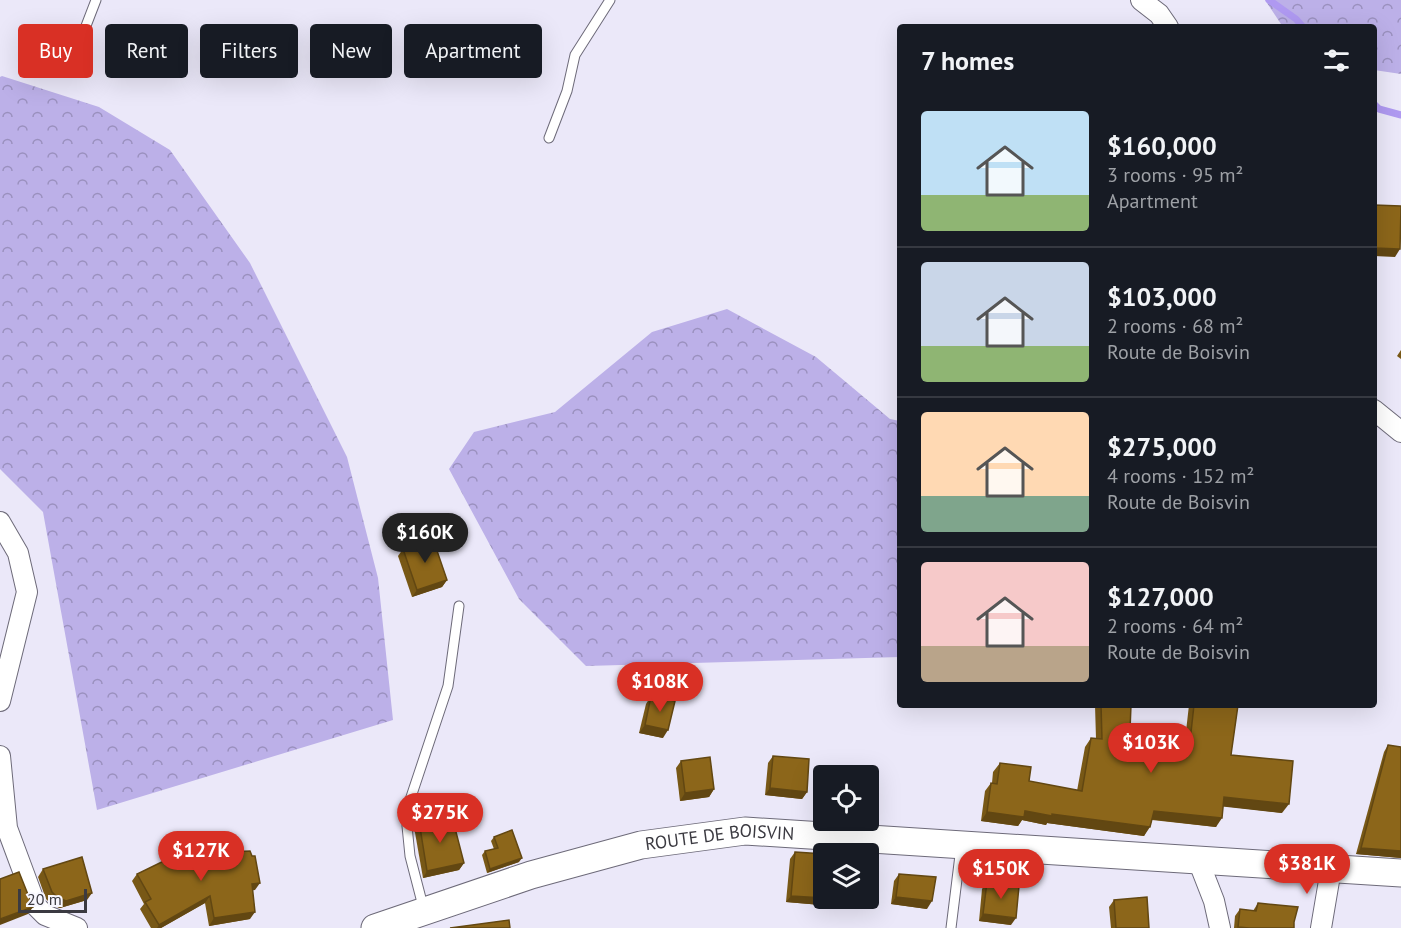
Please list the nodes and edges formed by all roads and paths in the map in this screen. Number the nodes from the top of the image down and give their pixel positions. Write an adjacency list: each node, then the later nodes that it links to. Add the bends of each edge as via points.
1 (96, 0): 4 (lane)
2 (610, 0): 6 (lane, via 575,55)
3 (1141, 0): 5 (street)
4 (87, 24)
5 (1166, 24)
6 (549, 138)
7 (1377, 412): 8 (street)
8 (1401, 432)
9 (0, 522): 11 (street, via 18,553 27,592)
10 (459, 606): 17 (lane, via 447,686 410,800 406,826)
11 (0, 701)
12 (0, 756): 18 (street, via 7,828 36,906 45,915)
13 (961, 845): 14 (main road, ROUTE DE BOISVIN); 17 (main road, ROUTE DE BOISVIN, via 746,831 641,845 531,874); 20 (lane)
14 (1198, 860): 15 (main road, ROUTE DE BOISVIN); 21 (street)
15 (1331, 869): 16 (main road, ROUTE DE BOISVIN); 22 (street)
16 (1401, 873)
17 (424, 912): 19 (main road, ROUTE DE BOISVIN)
18 (77, 928)
19 (375, 928)
20 (951, 928)
21 (1220, 928)
22 (1321, 928)

